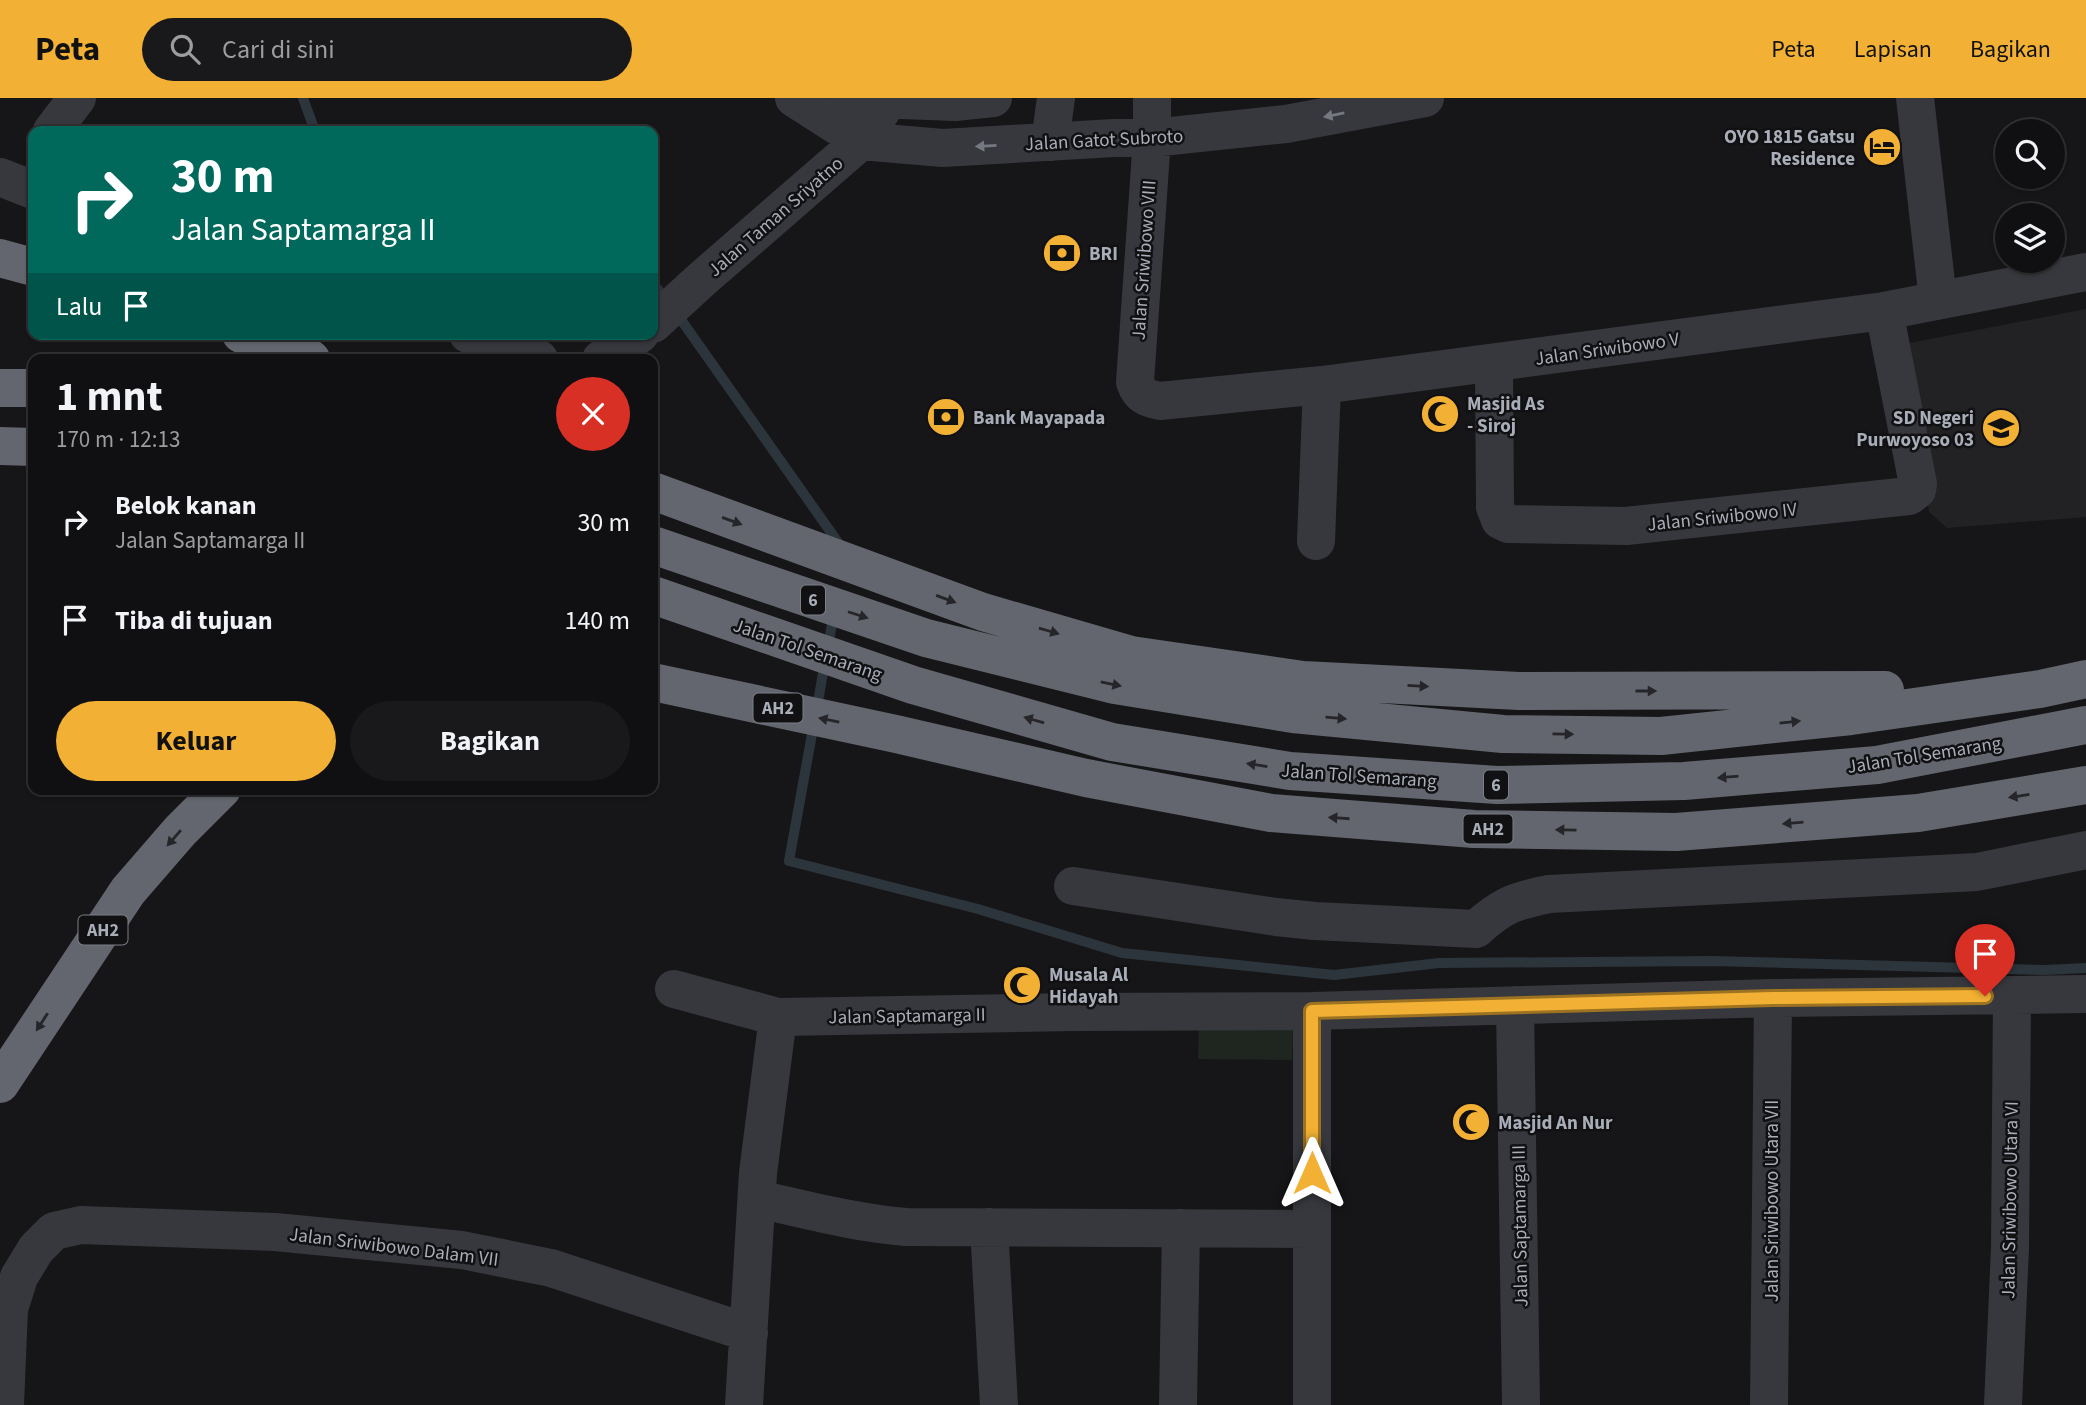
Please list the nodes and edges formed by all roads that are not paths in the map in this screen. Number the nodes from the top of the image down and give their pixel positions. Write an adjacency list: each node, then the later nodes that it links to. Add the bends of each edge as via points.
1 (77, 98): 10 (street)
2 (794, 98): 12 (street, Jalan Gatot Subroto)
3 (849, 98): 9 (street)
4 (993, 98): 9 (street)
5 (1056, 98): 13 (street)
6 (1152, 98): 11 (street, Jalan Sriwibowo VIII)
7 (1425, 98): 11 (street, Jalan Gatot Subroto, one-way to 11, via 1286,124)
8 (1915, 98): 17 (street)
9 (888, 100): 12 (street, Jalan Taman Sriyatno)
10 (56, 126)
11 (1152, 138): 13 (street, Jalan Gatot Subroto); 27 (street, Jalan Sriwibowo VIII)
12 (861, 141): 13 (street, Jalan Gatot Subroto, one-way to 12, via 943,148); 19 (street, Jalan Taman Sriyatno)
13 (1050, 142)
14 (0, 258): 15 (highway)
15 (28, 266)
16 (2086, 272): 17 (street, Jalan Sriwibowo V)
17 (1938, 300): 18 (street, Jalan Sriwibowo V)
18 (1884, 311): 26 (street, Jalan Sriwibowo V); 26 (street, Jalan Sriwibowo IV, via 1918,484 1909,496 1626,526 1508,524 1500,520 1495,508)
19 (658, 319)
20 (258, 340): 23 (highway)
21 (485, 340): 24 (street)
22 (631, 340): 25 (street)
23 (297, 354)
24 (525, 354)
25 (609, 354)
26 (1494, 363): 28 (street, Jalan Sriwibowo V)
27 (1135, 382): 28 (street, Jalan Sriwibowo V, via 1139,393 1160,401)
28 (1322, 385): 34 (street)
29 (0, 388): 30 (highway)
30 (28, 388)
31 (0, 446): 32 (highway)
32 (28, 447)
33 (660, 495): 39 (highway, one-way to 39, via 983,612 1131,655 1303,680 1519,691)
34 (1316, 541)
35 (658, 547): 39 (highway, 6, one-way to 39, via 926,638 1115,685 1293,714 1503,734 1661,736 1851,716)
36 (658, 597): 40 (highway, Jalan Tol Semarang / 6, one-way to 36, via 1877,765 1684,781 1497,785 1290,771 1112,742 913,685)
37 (2086, 679): 39 (highway, 6)
38 (658, 682): 41 (highway, AH2, one-way to 38, via 1918,813 1676,832 1474,829 1271,813 1086,778)
39 (2040, 689)
40 (2086, 725)
41 (2086, 785)
42 (216, 795): 52 (highway, AH2, one-way to 52, via 128,891)
43 (2086, 850): 44 (street, via 1978,873 1549,894 1498,910 1476,929 1289,919)
44 (1073, 886)
45 (674, 989): 51 (street, Jalan Saptamarga II)
46 (2086, 994): 47 (street, Jalan Saptamarga II)
47 (2012, 996): 48 (street, Jalan Saptamarga II); 65 (street, Jalan Sriwibowo Utara VI, via 2010,1248)
48 (1773, 998): 49 (street, Jalan Saptamarga II); 64 (street, Jalan Sriwibowo Utara VII)
49 (1514, 1005): 50 (street, Jalan Saptamarga II); 63 (street, Jalan Saptamarga III)
50 (1312, 1011): 51 (street, Jalan Saptamarga II); 56 (street)
51 (778, 1017): 53 (street)
52 (0, 1084)
53 (758, 1199): 54 (street, via 875,1225); 57 (street)
54 (989, 1227): 55 (street); 60 (street)
55 (1181, 1228): 56 (street); 61 (street)
56 (1312, 1229): 62 (street)
57 (749, 1334): 58 (street, Jalan Sriwibowo Dalam VII, via 551,1268 462,1250 275,1232 81,1225 54,1231 19,1277 9,1309); 59 (street)
58 (5, 1405)
59 (744, 1405)
60 (999, 1405)
61 (1178, 1405)
62 (1312, 1405)
63 (1521, 1405)
64 (1769, 1405)
65 (2003, 1405)

